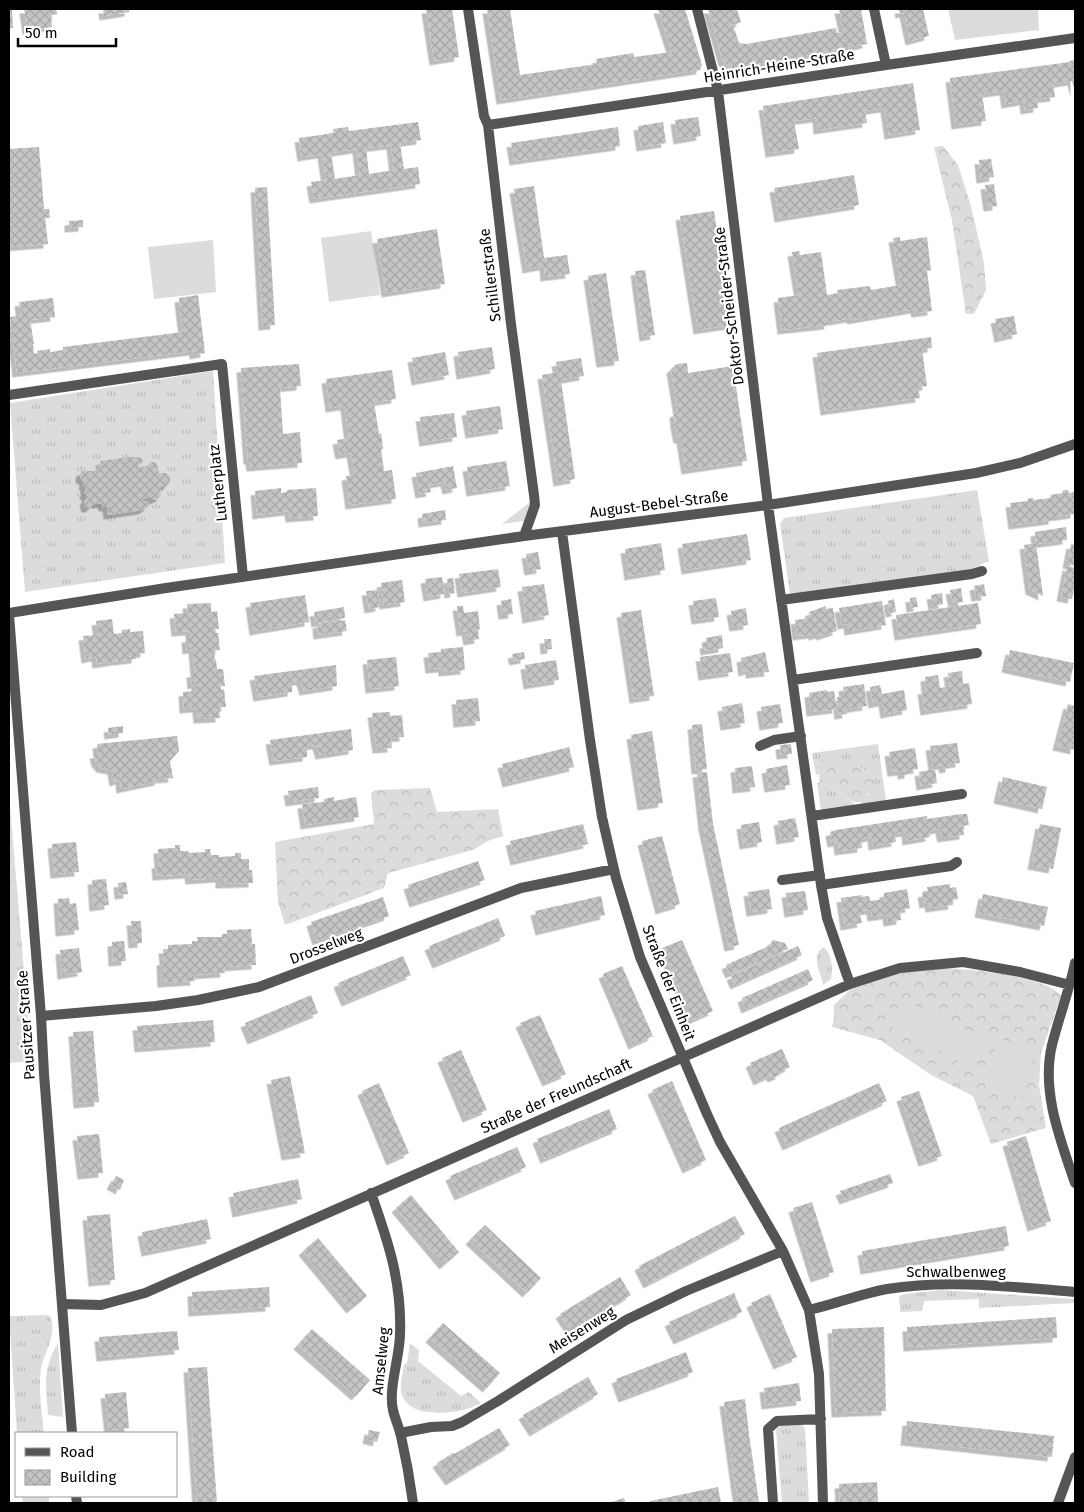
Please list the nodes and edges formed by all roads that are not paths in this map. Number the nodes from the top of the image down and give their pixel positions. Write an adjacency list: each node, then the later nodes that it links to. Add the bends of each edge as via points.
1 (468, 9): 7 (street, Schillerstraße)
2 (698, 9): 6 (street, Doktor-Scheider-Straße)
3 (874, 9): 5 (street)
4 (1075, 38): 5 (street, Heinrich-Heine-Straße)
5 (886, 65): 6 (street, Heinrich-Heine-Straße)
6 (718, 91): 7 (street, Heinrich-Heine-Straße); 10 (street, Doktor-Scheider-Straße)
7 (488, 125): 12 (street, Schillerstraße, via 536,506)
8 (9, 395): 14 (street, Lutherplatz, via 222,364)
9 (1075, 444): 10 (street, August-Bebel-Straße, via 1020,463 976,473)
10 (768, 505): 11 (street, August-Bebel-Straße); 15 (street, Doktor-Scheider-Straße)
11 (562, 532): 12 (street, August-Bebel-Straße); 24 (street, Straße der Einheit, via 588,728 602,818)
12 (524, 536): 14 (street, August-Bebel-Straße)
13 (982, 571): 15 (street)
14 (243, 577): 16 (street)
15 (781, 600): 18 (street, Doktor-Scheider-Straße)
16 (9, 614): 30 (street, Pausitzer Straße)
17 (977, 654): 18 (street)
18 (793, 680): 19 (street, Doktor-Scheider-Straße)
19 (801, 736): 20 (street, via 774,740); 22 (street, Doktor-Scheider-Straße)
20 (760, 746)
21 (962, 794): 22 (street)
22 (812, 816): 26 (street, Doktor-Scheider-Straße)
23 (956, 862): 26 (street, via 951,866)
24 (614, 869): 30 (street, Drosselweg, via 521,888 259,987 156,1006); 31 (street, Straße der Einheit, via 640,957)
25 (782, 880): 26 (street)
26 (821, 880): 28 (street, Doktor-Scheider-Straße, via 827,918)
27 (1075, 963): 29 (street)
28 (850, 984): 29 (street, Straße der Freundschaft, via 900,968 963,962); 31 (street, Straße der Freundschaft)
29 (1070, 985): 32 (street, via 1052,1046 1049,1077 1052,1106)
30 (41, 1016): 36 (street, Pausitzer Straße)
31 (682, 1057): 33 (street, Straße der Freundschaft); 34 (street, Straße der Einheit, via 720,1142)
32 (1075, 1183)
33 (371, 1193): 36 (street, Straße der Freundschaft, via 145,1293 101,1305); 40 (street, Amselweg, via 396,1272 400,1336 392,1400)
34 (783, 1251): 37 (street, Straße der Einheit); 40 (street, Meisenweg, via 626,1320 462,1422)
35 (1075, 1292): 37 (street, Schwalbenweg, via 947,1284 908,1286 858,1295)
36 (62, 1304): 39 (street, Pausitzer Straße)
37 (809, 1310): 38 (street, Straße der Einheit, via 819,1374)
38 (821, 1419): 43 (street, via 777,1420 768,1429); 44 (street, Straße der Einheit)
39 (72, 1432)
40 (400, 1433): 42 (street, Amselweg)
41 (1075, 1457): 45 (street)
42 (413, 1503)
43 (773, 1503)
44 (823, 1503)
45 (1058, 1503)

